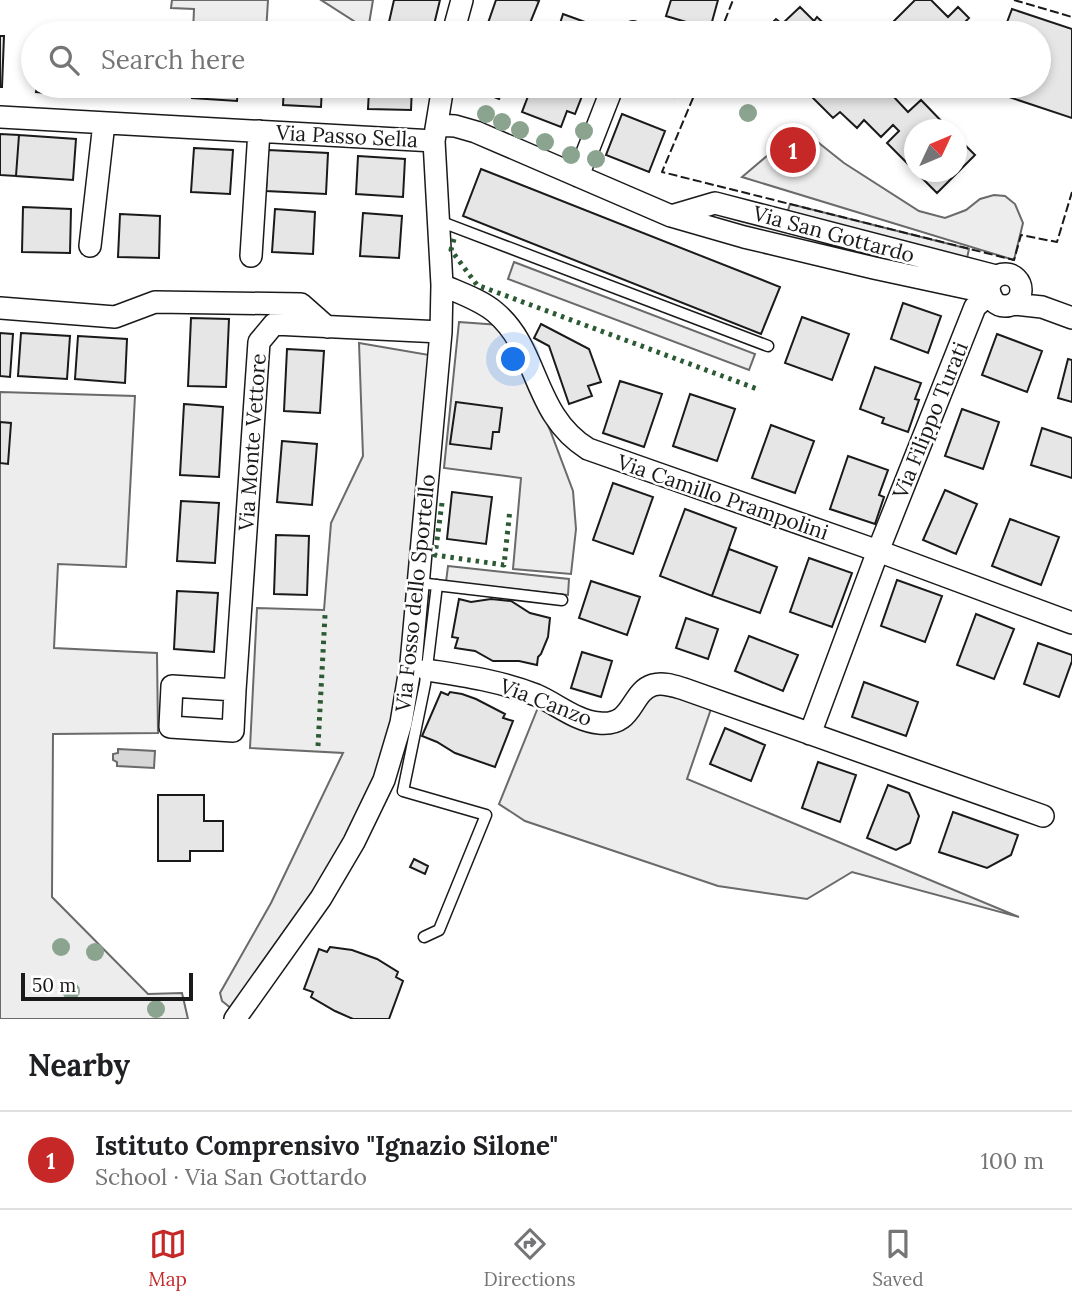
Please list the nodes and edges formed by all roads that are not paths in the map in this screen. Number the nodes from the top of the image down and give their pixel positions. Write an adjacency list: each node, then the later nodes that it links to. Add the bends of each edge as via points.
1 (462, 0): 2 (street)
2 (456, 21)
3 (441, 98): 8 (street, Via Fosso dello Sportello)
4 (607, 98): 9 (street)
5 (0, 117): 6 (street, Via Passo Sella)
6 (104, 123): 7 (street, Via Passo Sella); 11 (street)
7 (259, 131): 8 (street, Via Passo Sella); 12 (street, Via Passo Sella)
8 (436, 133): 9 (street, Via San Gottardo, via 455,126 476,132); 10 (street, Via Fosso dello Sportello)
9 (578, 176): 14 (street, Via San Gottardo, via 671,216 744,237 874,268)
10 (439, 221): 13 (street, Via Fosso dello Sportello); 20 (lane)
11 (90, 246)
12 (251, 256)
13 (442, 285): 19 (street, Via Fosso dello Sportello); 21 (street, Via Camillo Prampolini, via 488,307 508,326 553,415 588,449)
14 (992, 289): 15 (street, via 995,302 1003,306); 15 (street, via 1007,273 1017,278); 21 (street, Via Filippo Turati, via 975,307)
15 (1017, 295): 17 (street)
16 (0, 308): 18 (street, via 115,317 155,302 301,304)
17 (1072, 318)
18 (327, 327): 19 (street, Via Monte Vettore); 26 (street, Via Monte Vettore, via 274,324 259,342)
19 (441, 332): 22 (street, Via Fosso dello Sportello)
20 (768, 346)
21 (878, 551): 24 (street, Via Camillo Prampolini); 27 (street)
22 (428, 584): 23 (lane); 25 (lane); 30 (street, Via Fosso dello Sportello, via 401,723 384,780 321,898)
23 (562, 600)
24 (1072, 624)
25 (427, 670): 27 (street, Via Canzo, via 484,679 537,695 579,718 611,724 621,719 645,690 668,685); 29 (lane, via 403,791 486,815 439,930)
26 (235, 690)
27 (810, 734): 28 (street, Via Canzo)
28 (1043, 816)
29 (424, 937)
30 (235, 1019)

